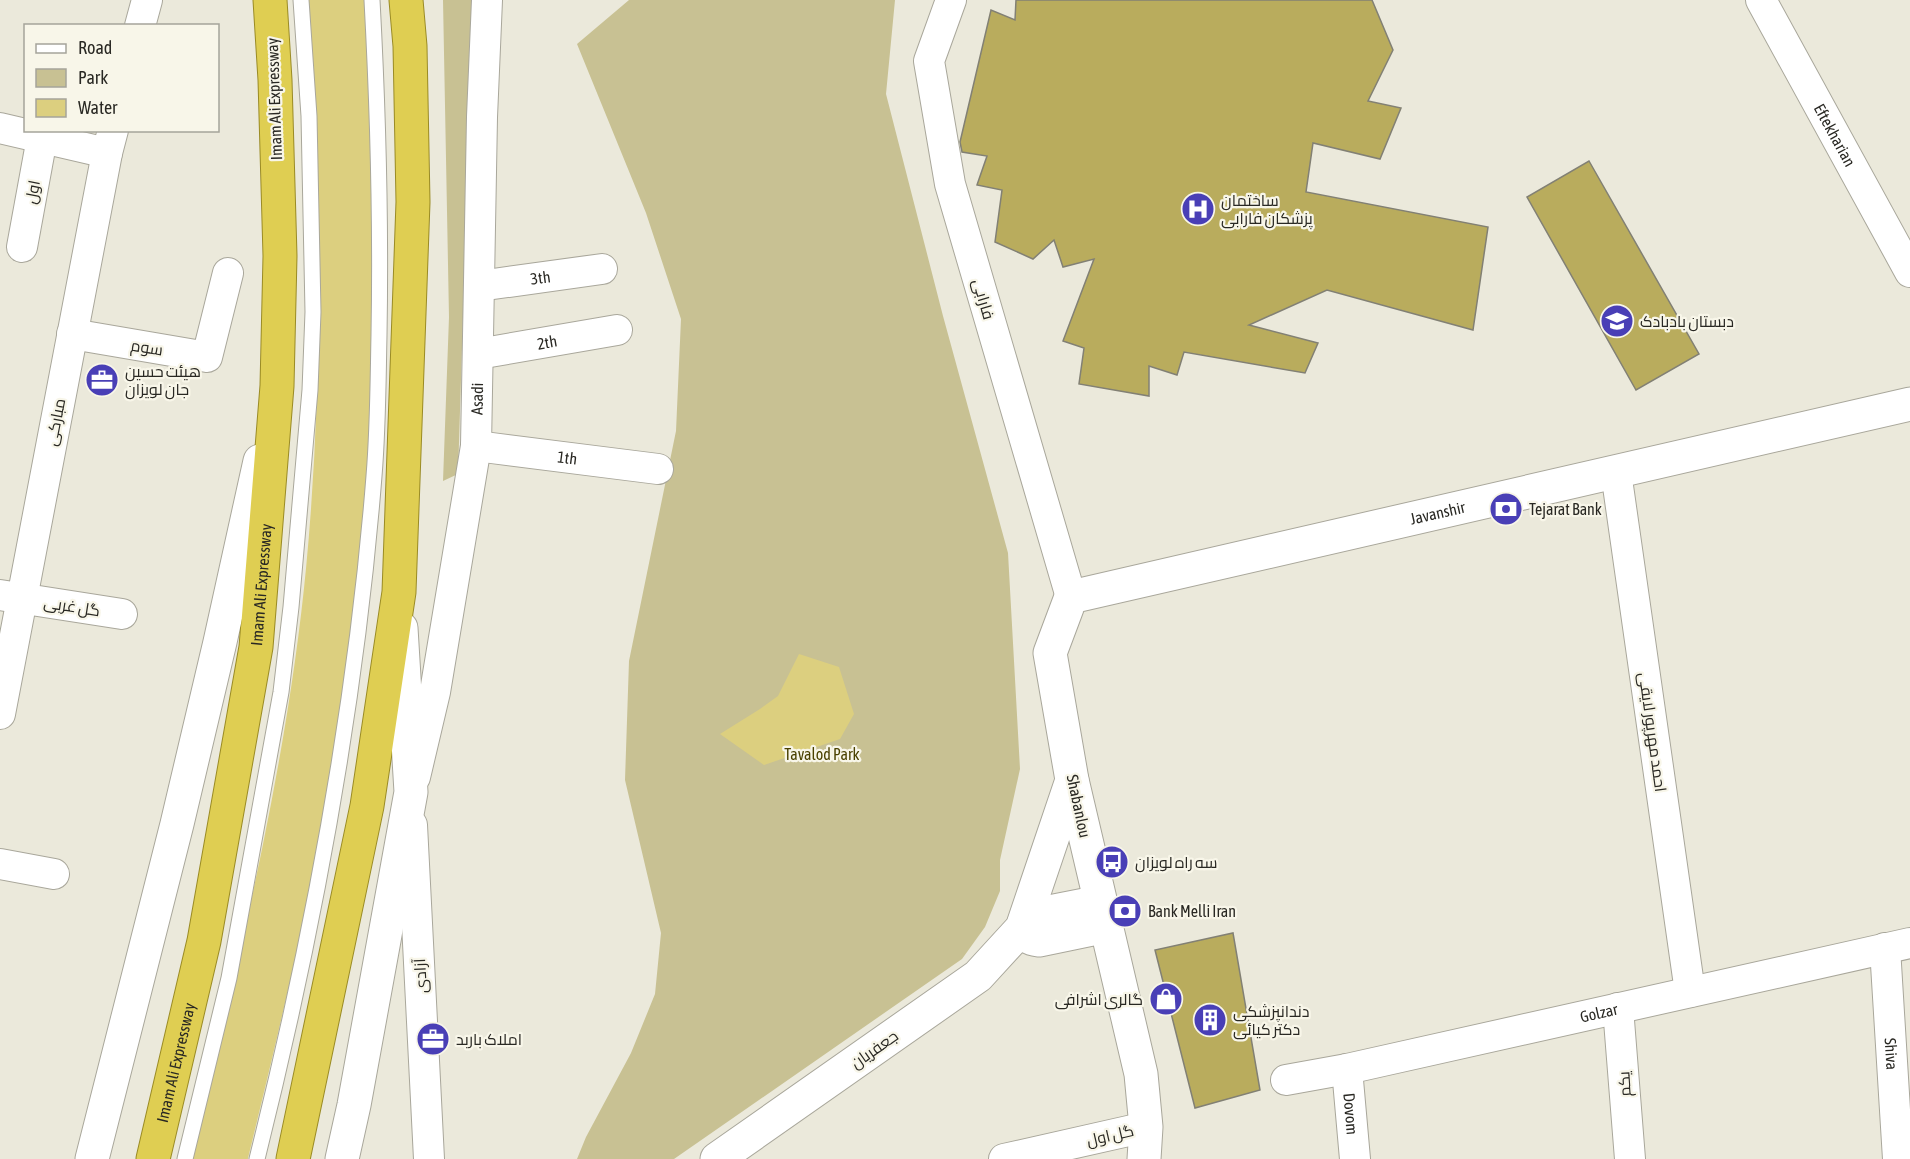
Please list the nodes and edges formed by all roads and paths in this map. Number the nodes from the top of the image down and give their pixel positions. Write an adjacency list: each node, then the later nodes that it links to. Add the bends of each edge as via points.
1 (147, 0): 9 (street)
2 (270, 0): 21 (highway, Imam Ali Expressway, via 280,256)
3 (301, 0): 45 (lane, via 309,116 313,312 291,607 281,692 229,978)
4 (372, 0): 46 (lane, via 380,288 374,475 354,657 331,814 287,1041)
5 (406, 0): 26 (highway, via 413,202)
6 (487, 0): 17 (street, Asadi)
7 (951, 0): 28 (street, فارابی, via 929,61 950,184)
8 (1761, 0): 15 (street, Eftekharian)
9 (141, 24)
10 (0, 128): 11 (street)
11 (42, 138): 12 (street); 13 (street, اول)
12 (110, 142): 19 (street, مبارکی)
13 (22, 247)
14 (602, 269): 17 (street, 3th)
15 (1910, 272)
16 (228, 273): 19 (street, سوم, via 207,357)
17 (479, 286): 20 (street, Asadi)
18 (617, 330): 20 (street, 2th)
19 (72, 334): 27 (street, مبارکی)
20 (478, 354): 23 (street, Asadi)
21 (277, 386): 43 (main road, via 177,824); 44 (highway, Imam Ali Expressway, via 256,647 204,941)
22 (1910, 404): 25 (main road, Javanshir)
23 (476, 446): 24 (street, 1th); 32 (street, Asadi, via 435,692)
24 (658, 469)
25 (1616, 472): 28 (main road, Javanshir); 38 (street, احمد مهرپور لایقی)
26 (399, 592): 32 (main road); 47 (highway, via 367,806)
27 (11, 596): 29 (street, گل غربی); 30 (street, مبارکی)
28 (1071, 597): 31 (main road, Shabanlou, via 1050,653)
29 (122, 614)
30 (0, 714)
31 (1072, 780): 35 (main road, Shabanlou); 36 (main road)
32 (411, 792): 48 (main road); 49 (street, آزادی)
33 (0, 864): 34 (street)
34 (54, 874)
35 (1104, 915): 36 (main road, via 1090,904 1034,915); 42 (main road, Shabanlou, via 1141,1074)
36 (1022, 928): 50 (main road, جعفریان, via 978,976)
37 (1897, 946): 38 (street, Golzar); 54 (street, Shiva)
38 (1690, 992): 39 (street, Golzar)
39 (1618, 1008): 40 (street, Golzar); 53 (street, یکم)
40 (1347, 1069): 41 (street, Golzar); 52 (street, Dovom)
41 (1286, 1080)
42 (1145, 1143): 51 (street, گل اول)
43 (92, 1159)
44 (153, 1159)
45 (185, 1159)
46 (257, 1159)
47 (293, 1159)
48 (342, 1159)
49 (429, 1159)
50 (717, 1159)
51 (1004, 1159)
52 (1354, 1159)
53 (1630, 1159)
54 (1898, 1159)

